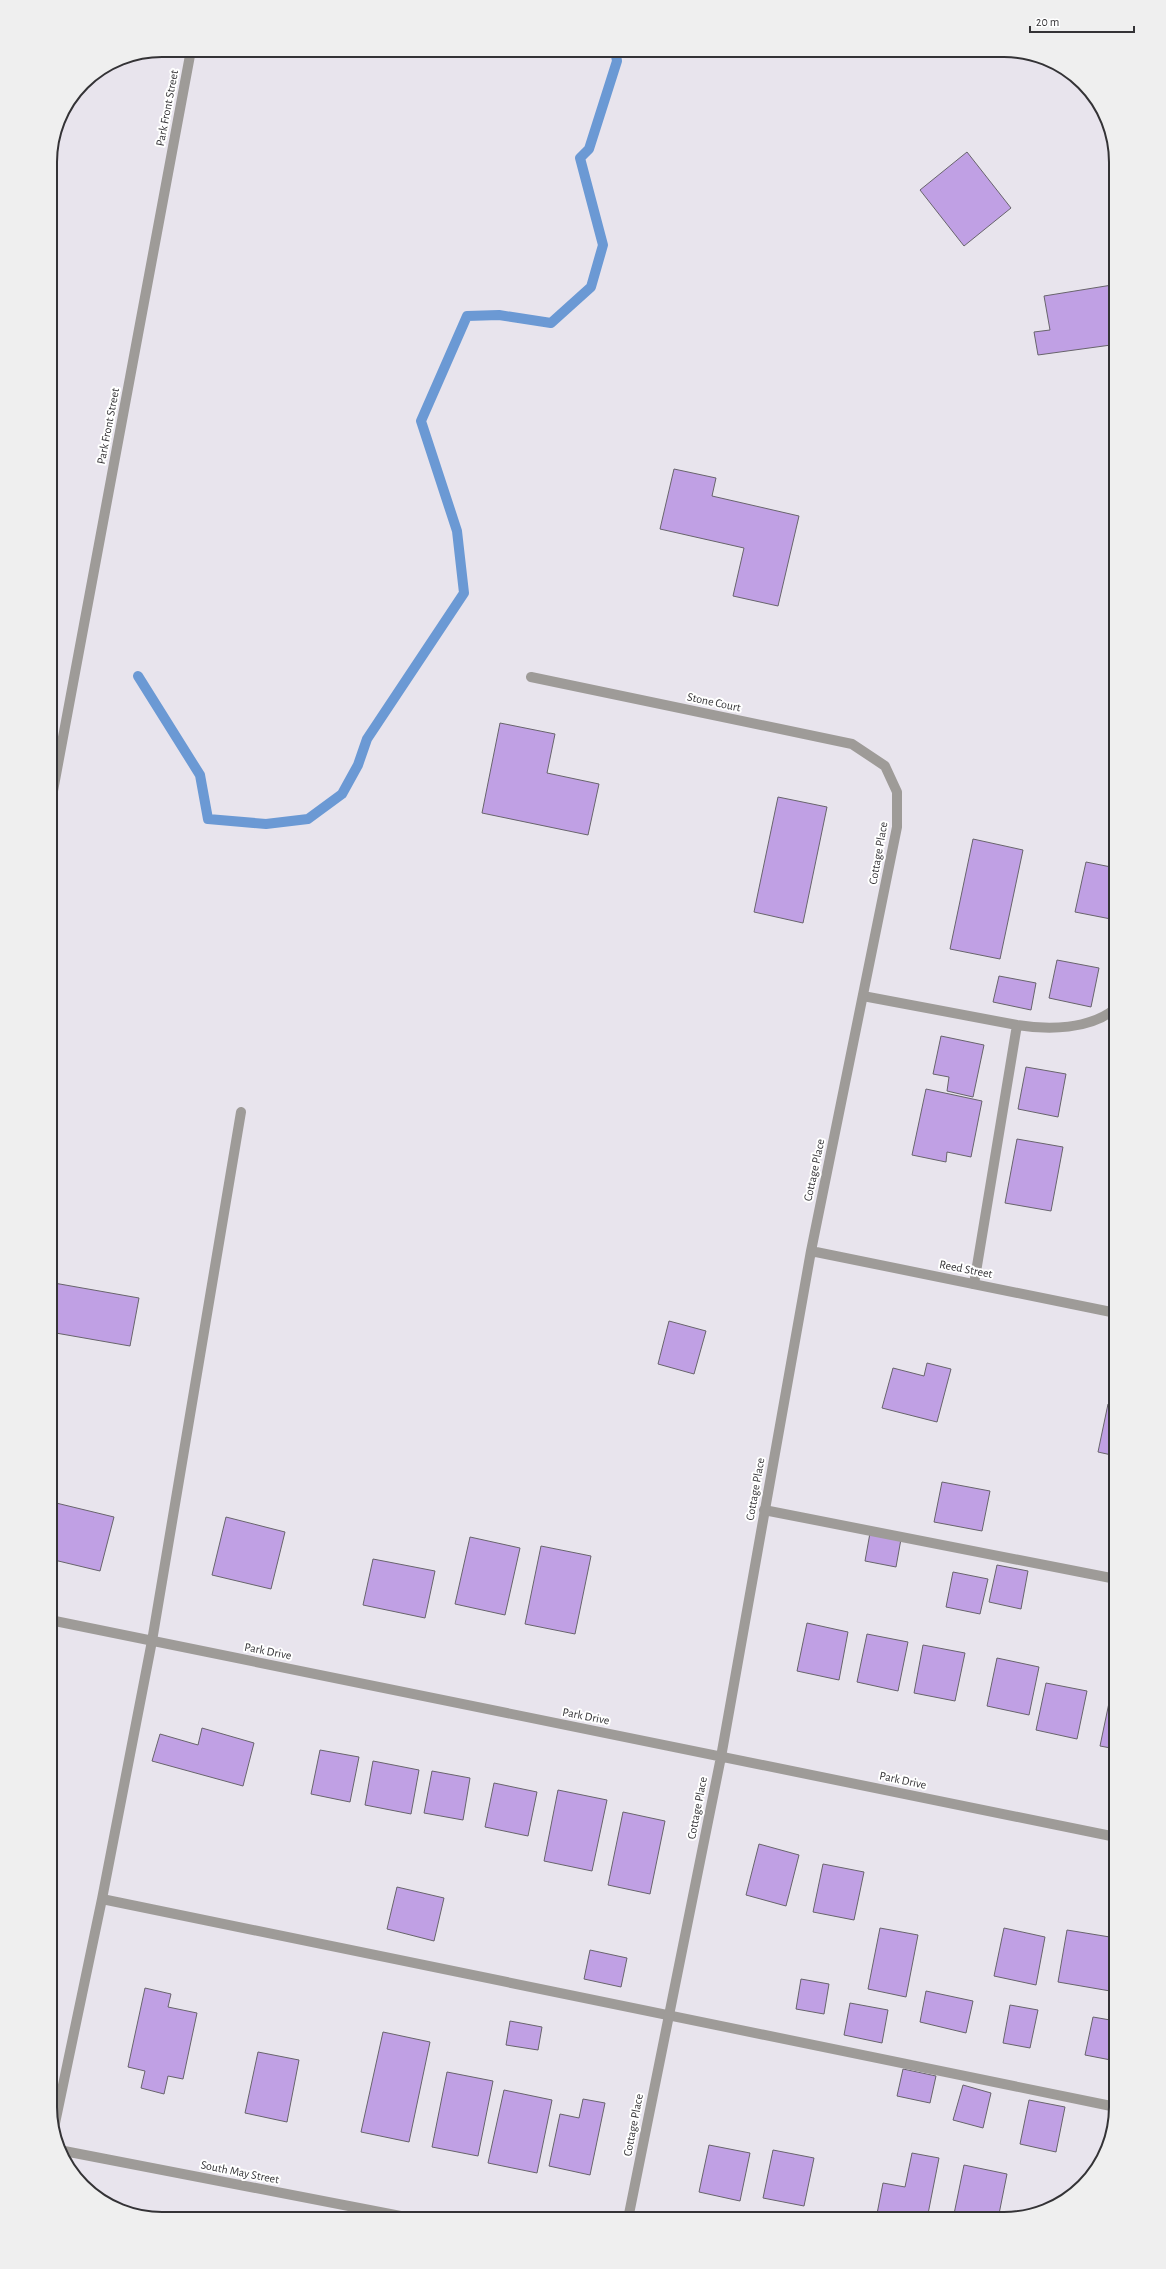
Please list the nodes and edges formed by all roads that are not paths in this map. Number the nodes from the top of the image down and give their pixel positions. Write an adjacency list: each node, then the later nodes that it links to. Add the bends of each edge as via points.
1 (190, 57): 4 (street, Park Front Street)
2 (531, 677): 3 (street, Stone Court, via 852,744)
3 (884, 766): 5 (street, Cottage Place, via 898,792 897,827)
4 (57, 769)
5 (863, 996): 7 (street); 9 (street, Cottage Place)
6 (1109, 1012): 7 (street, via 1100,1018 1066,1027)
7 (1017, 1025): 10 (street)
8 (241, 1112): 15 (street)
9 (811, 1251): 10 (street, Reed Street); 12 (street, Cottage Place)
10 (974, 1284): 11 (street, Reed Street)
11 (1109, 1312)
12 (764, 1510): 13 (street); 16 (street, Cottage Place)
13 (1109, 1578)
14 (57, 1621): 15 (street, Park Drive)
15 (152, 1641): 16 (street, Park Drive); 18 (street)
16 (721, 1757): 17 (street, Park Drive); 19 (street, Cottage Place)
17 (1109, 1836)
18 (102, 1899): 19 (street); 21 (street)
19 (668, 2016): 20 (street); 24 (street, Cottage Place)
20 (1109, 2106)
21 (57, 2114)
22 (67, 2152): 23 (street, South May Street)
23 (380, 2212)
24 (629, 2212)

